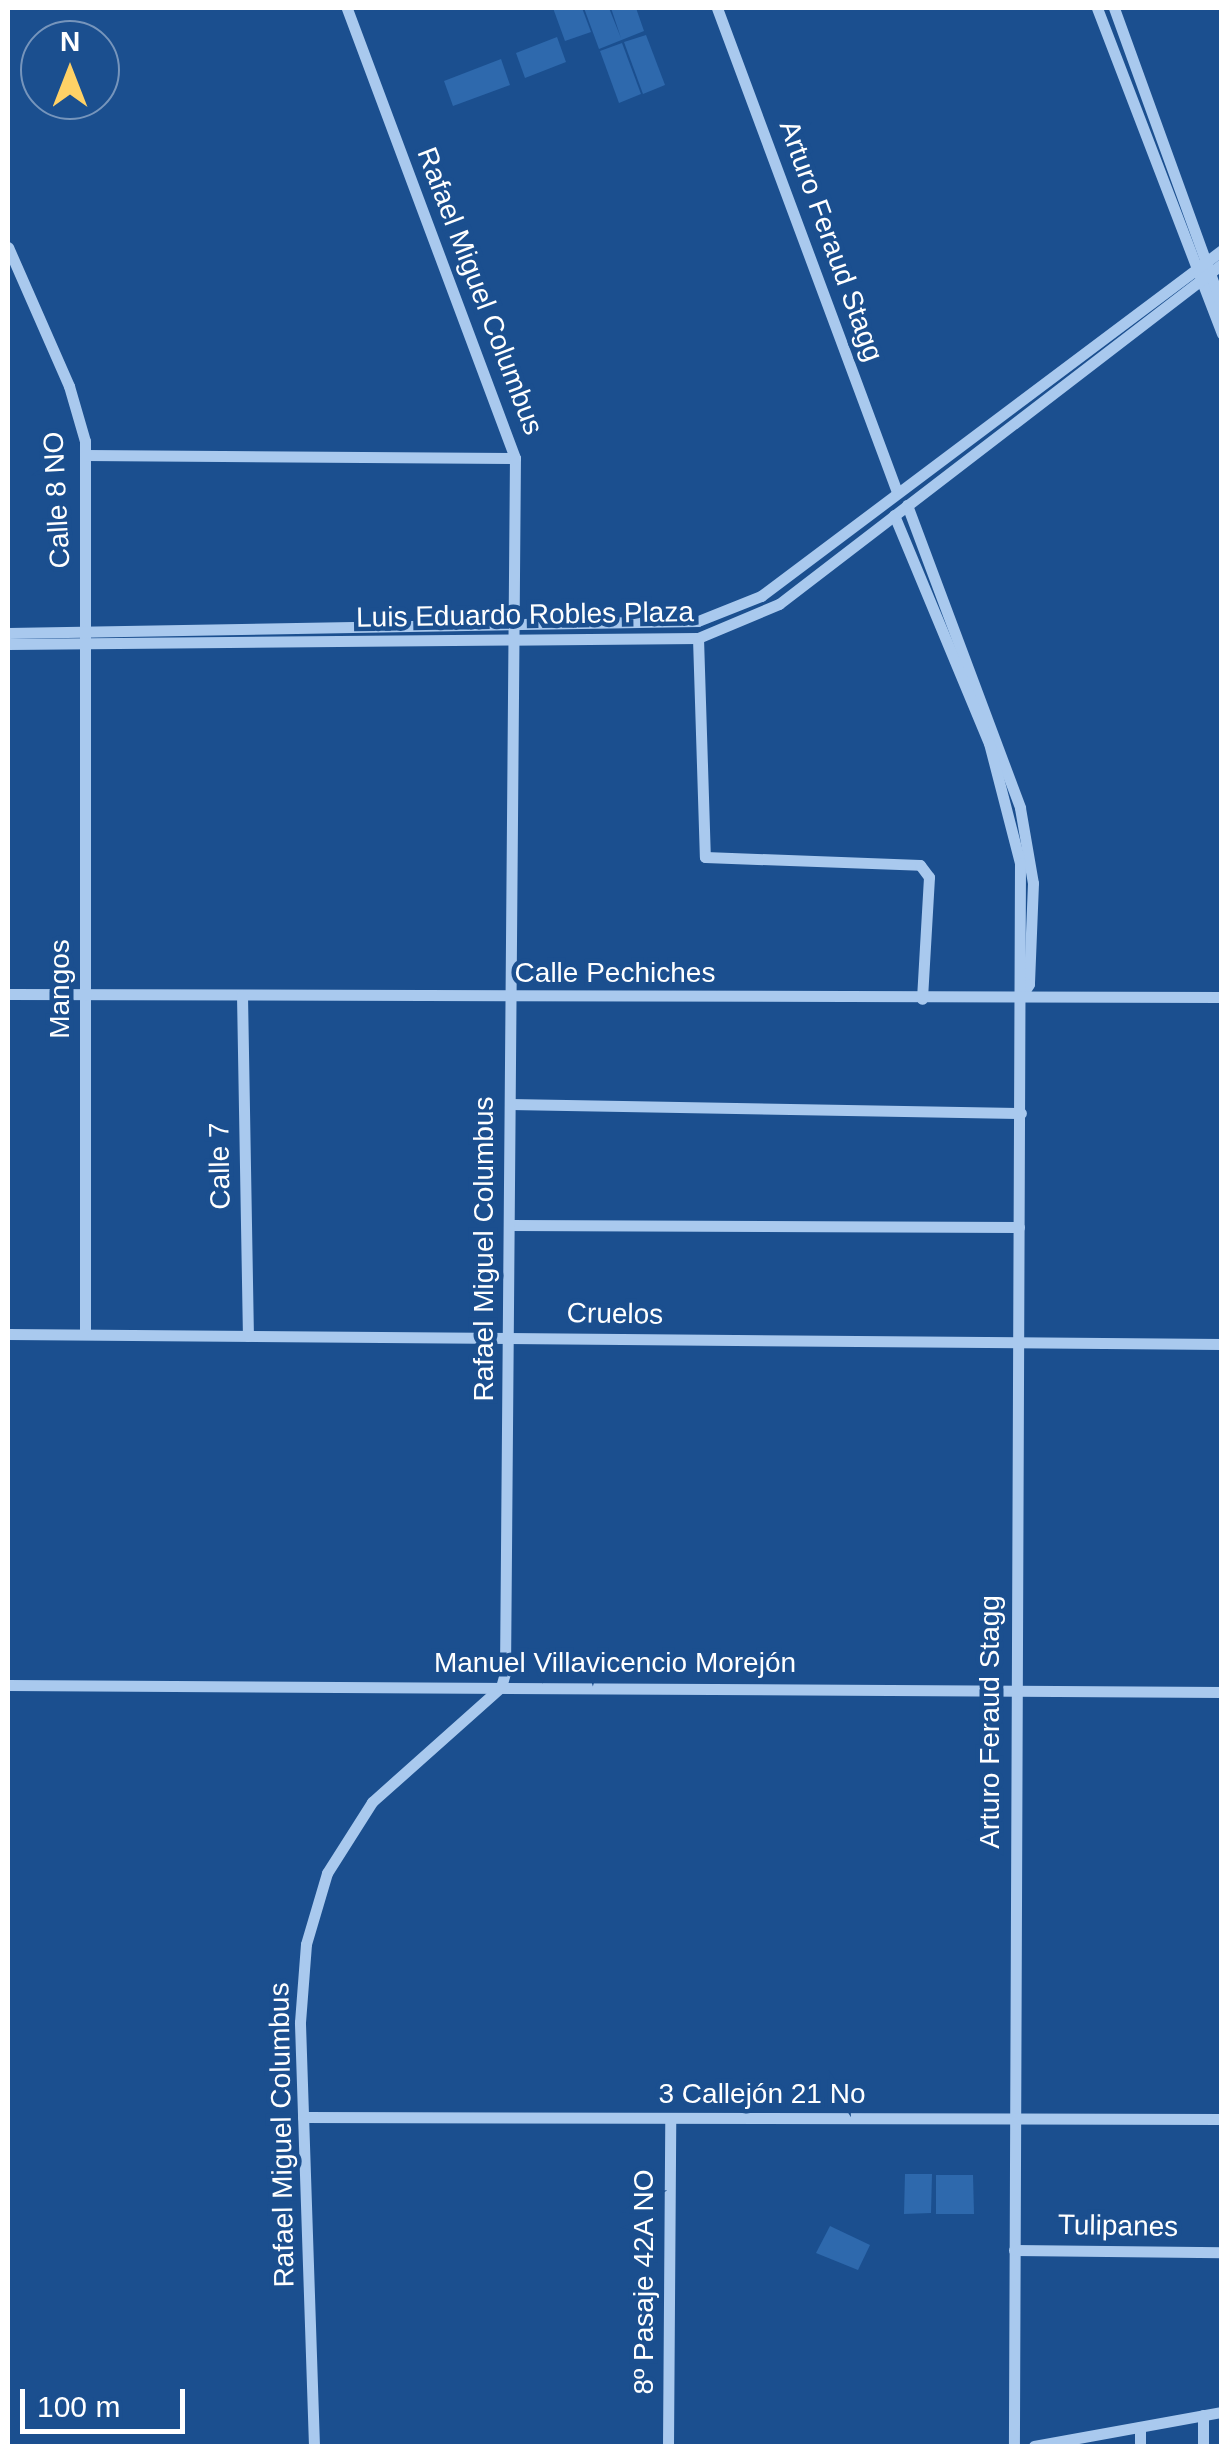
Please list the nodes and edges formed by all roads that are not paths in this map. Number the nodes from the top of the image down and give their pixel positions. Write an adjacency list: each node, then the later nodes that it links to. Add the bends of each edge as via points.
1 (346, 8): 12 (street, Rafael Miguel Columbus)
2 (717, 8): 13 (street, Arturo Feraud Stagg)
3 (1097, 8): 8 (street)
4 (1114, 8): 8 (street)
5 (8, 247): 11 (street, Calle 8 NO, via 69,386)
6 (1222, 250): 8 (street, Luis Eduardo Robles Plaza)
7 (1222, 264): 8 (street, Luis Eduardo Robles Plaza)
8 (1203, 271): 9 (street); 10 (street); 13 (street, Luis Eduardo Robles Plaza); 14 (street, Luis Eduardo Robles Plaza)
9 (1222, 306)
10 (1222, 334)
11 (84, 455): 12 (street); 19 (street, Calle 8 NO)
12 (515, 458): 16 (street, Rafael Miguel Columbus)
13 (898, 492): 16 (street, Luis Eduardo Robles Plaza, via 762,596 698,621)
14 (906, 506): 15 (street, Luis Eduardo Robles Plaza); 27 (street, Arturo Feraud Stagg, via 1020,808 1033,883 1029,984)
15 (894, 515): 18 (street, Luis Eduardo Robles Plaza, via 779,604); 27 (street, Arturo Feraud Stagg, via 1010,810 1020,875)
16 (514, 628): 19 (street, Luis Eduardo Robles Plaza); 21 (street, Rafael Miguel Columbus)
17 (8, 633): 19 (street, Luis Eduardo Robles Plaza)
18 (698, 638): 21 (street, Luis Eduardo Robles Plaza); 28 (street, via 706,857 920,864 930,877)
19 (86, 639): 20 (street, Luis Eduardo Robles Plaza); 21 (street, Luis Eduardo Robles Plaza); 23 (street, Mangos)
20 (8, 644)
21 (513, 644): 25 (street, Rafael Miguel Columbus)
22 (8, 994): 23 (street, Calle Pechiches)
23 (85, 994): 24 (street, Calle Pechiches); 34 (street, Mangos)
24 (242, 996): 25 (street, Calle Pechiches); 35 (street, Calle 7)
25 (511, 997): 28 (street, Calle Pechiches); 29 (street, Rafael Miguel Columbus)
26 (1222, 997): 27 (street, Calle Pechiches)
27 (1021, 998): 28 (street, Calle Pechiches); 30 (street, Arturo Feraud Stagg)
28 (922, 999)
29 (510, 1104): 30 (street); 31 (street, Rafael Miguel Columbus)
30 (1020, 1113): 32 (street, Arturo Feraud Stagg)
31 (510, 1225): 32 (street); 36 (street, Rafael Miguel Columbus)
32 (1019, 1228): 37 (street, Arturo Feraud Stagg)
33 (8, 1334): 34 (street, Cruelos)
34 (84, 1334): 35 (street, Cruelos)
35 (248, 1336): 36 (street, Cruelos)
36 (509, 1338): 37 (street, Cruelos); 40 (street, Rafael Miguel Columbus)
37 (1020, 1342): 38 (street, Cruelos); 41 (street, Arturo Feraud Stagg)
38 (1222, 1344)
39 (8, 1686): 40 (street, Manuel Villavicencio Morejón)
40 (501, 1686): 41 (street, Manuel Villavicencio Morejón); 43 (street, Rafael Miguel Columbus, via 372,1802 326,1873 306,1944)
41 (1015, 1691): 42 (street, Manuel Villavicencio Morejón); 45 (street, Arturo Feraud Stagg)
42 (1222, 1692)
43 (303, 2118): 44 (street, 3 Callejón 21 No); 53 (street, Rafael Miguel Columbus)
44 (670, 2119): 45 (street, 3 Callejón 21 No); 54 (street, 8º Pasaje 42A NO)
45 (1014, 2120): 46 (street, 3 Callejón 21 No); 47 (street, Arturo Feraud Stagg)
46 (1222, 2120)
47 (1014, 2250): 48 (street, Tulipanes); 55 (street, Arturo Feraud Stagg)
48 (1222, 2252)
49 (1222, 2412): 50 (street)
50 (1203, 2415): 51 (street); 58 (street)
51 (1140, 2427): 52 (street); 57 (street)
52 (1084, 2442): 56 (street)
53 (314, 2446)
54 (668, 2446)
55 (1014, 2446)
56 (1034, 2446)
57 (1140, 2446)
58 (1203, 2446)

